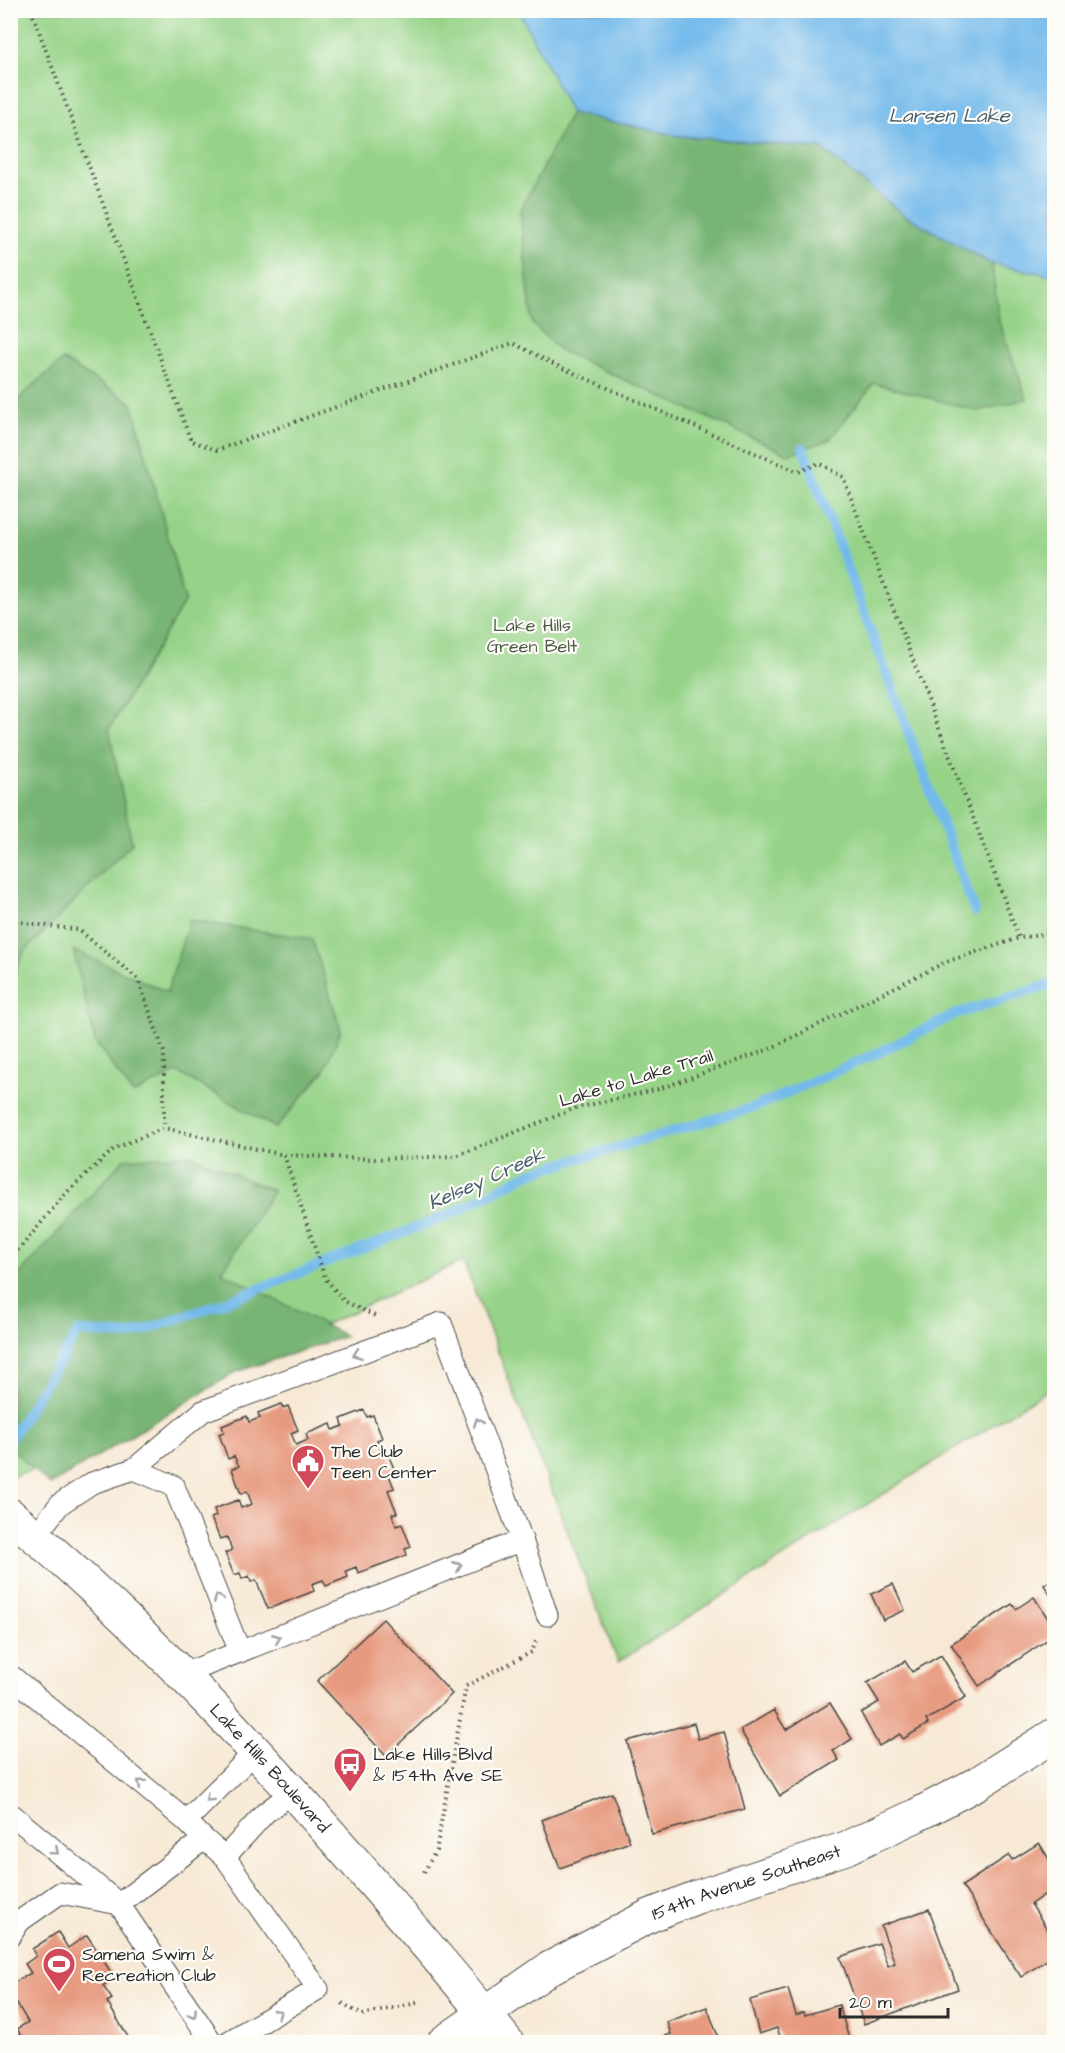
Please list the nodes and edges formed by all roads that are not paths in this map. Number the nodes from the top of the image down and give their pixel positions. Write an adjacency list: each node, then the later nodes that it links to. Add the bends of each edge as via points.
1 (134, 1469): 3 (lane, via 92,1483 60,1504); 4 (lane, one-way to 1, via 441,1323 202,1411); 6 (lane, one-way to 1, via 174,1486)
2 (10, 1515): 3 (street, Lake Hills Boulevard)
3 (35, 1536): 8 (street, Lake Hills Boulevard, via 126,1618)
4 (522, 1540): 5 (lane); 6 (lane, one-way to 4)
5 (547, 1615)
6 (240, 1652): 8 (lane)
7 (10, 1675): 13 (lane, one-way to 7)
8 (181, 1675): 10 (street, Lake Hills Boulevard)
9 (1054, 1735): 18 (street, 154th Avenue Southeast, via 927,1810 846,1848 649,1916 550,1968)
10 (257, 1750): 11 (street, Lake Hills Boulevard); 13 (lane, one-way to 13)
11 (294, 1791): 15 (lane, via 265,1813); 18 (street, Lake Hills Boulevard)
12 (10, 1813): 16 (lane, one-way to 16)
13 (186, 1821): 14 (lane)
14 (204, 1839): 15 (lane); 16 (lane)
15 (225, 1857): 20 (lane, one-way to 15, via 318,1989)
16 (119, 1904): 17 (lane, via 60,1893 20,1921); 19 (lane, one-way to 19)
17 (10, 1936)
18 (485, 2014): 21 (street, 154th Avenue Southeast); 22 (street, Lake Hills Boulevard)
19 (212, 2043)
20 (228, 2043)
21 (444, 2043)
22 (507, 2043)

